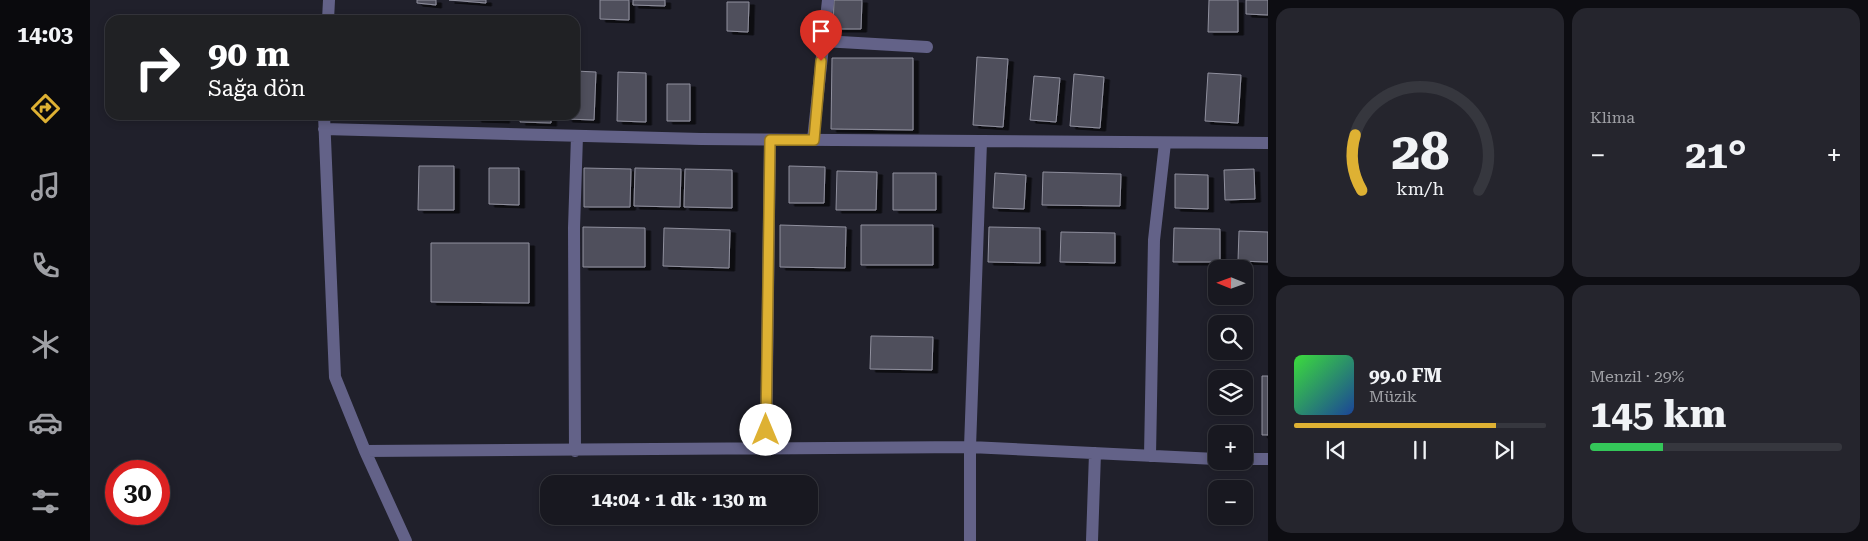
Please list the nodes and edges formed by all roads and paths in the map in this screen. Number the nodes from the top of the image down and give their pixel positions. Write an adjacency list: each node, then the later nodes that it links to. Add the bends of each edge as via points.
1 (328, 0): 3 (street)
2 (828, 0): 4 (street)
3 (328, 15)
4 (823, 41): 5 (street); 10 (street)
5 (927, 47)
6 (324, 120): 7 (street)
7 (324, 128): 8 (street); 17 (street, via 335,377)
8 (577, 136): 9 (street); 16 (street)
9 (770, 140): 10 (street); 15 (street)
10 (814, 140): 11 (street)
11 (981, 142): 12 (street); 14 (street)
12 (1165, 143): 13 (street); 19 (street, via 1154,240)
13 (1268, 143)
14 (970, 447): 15 (street); 18 (street); 24 (street)
15 (766, 449): 16 (street)
16 (575, 451): 17 (street)
17 (364, 452): 23 (street)
18 (1094, 453): 19 (street); 25 (street)
19 (1150, 456): 20 (street)
20 (1208, 459)
21 (1253, 459): 22 (street)
22 (1268, 459)
23 (406, 541)
24 (970, 541)
25 (1092, 541)

